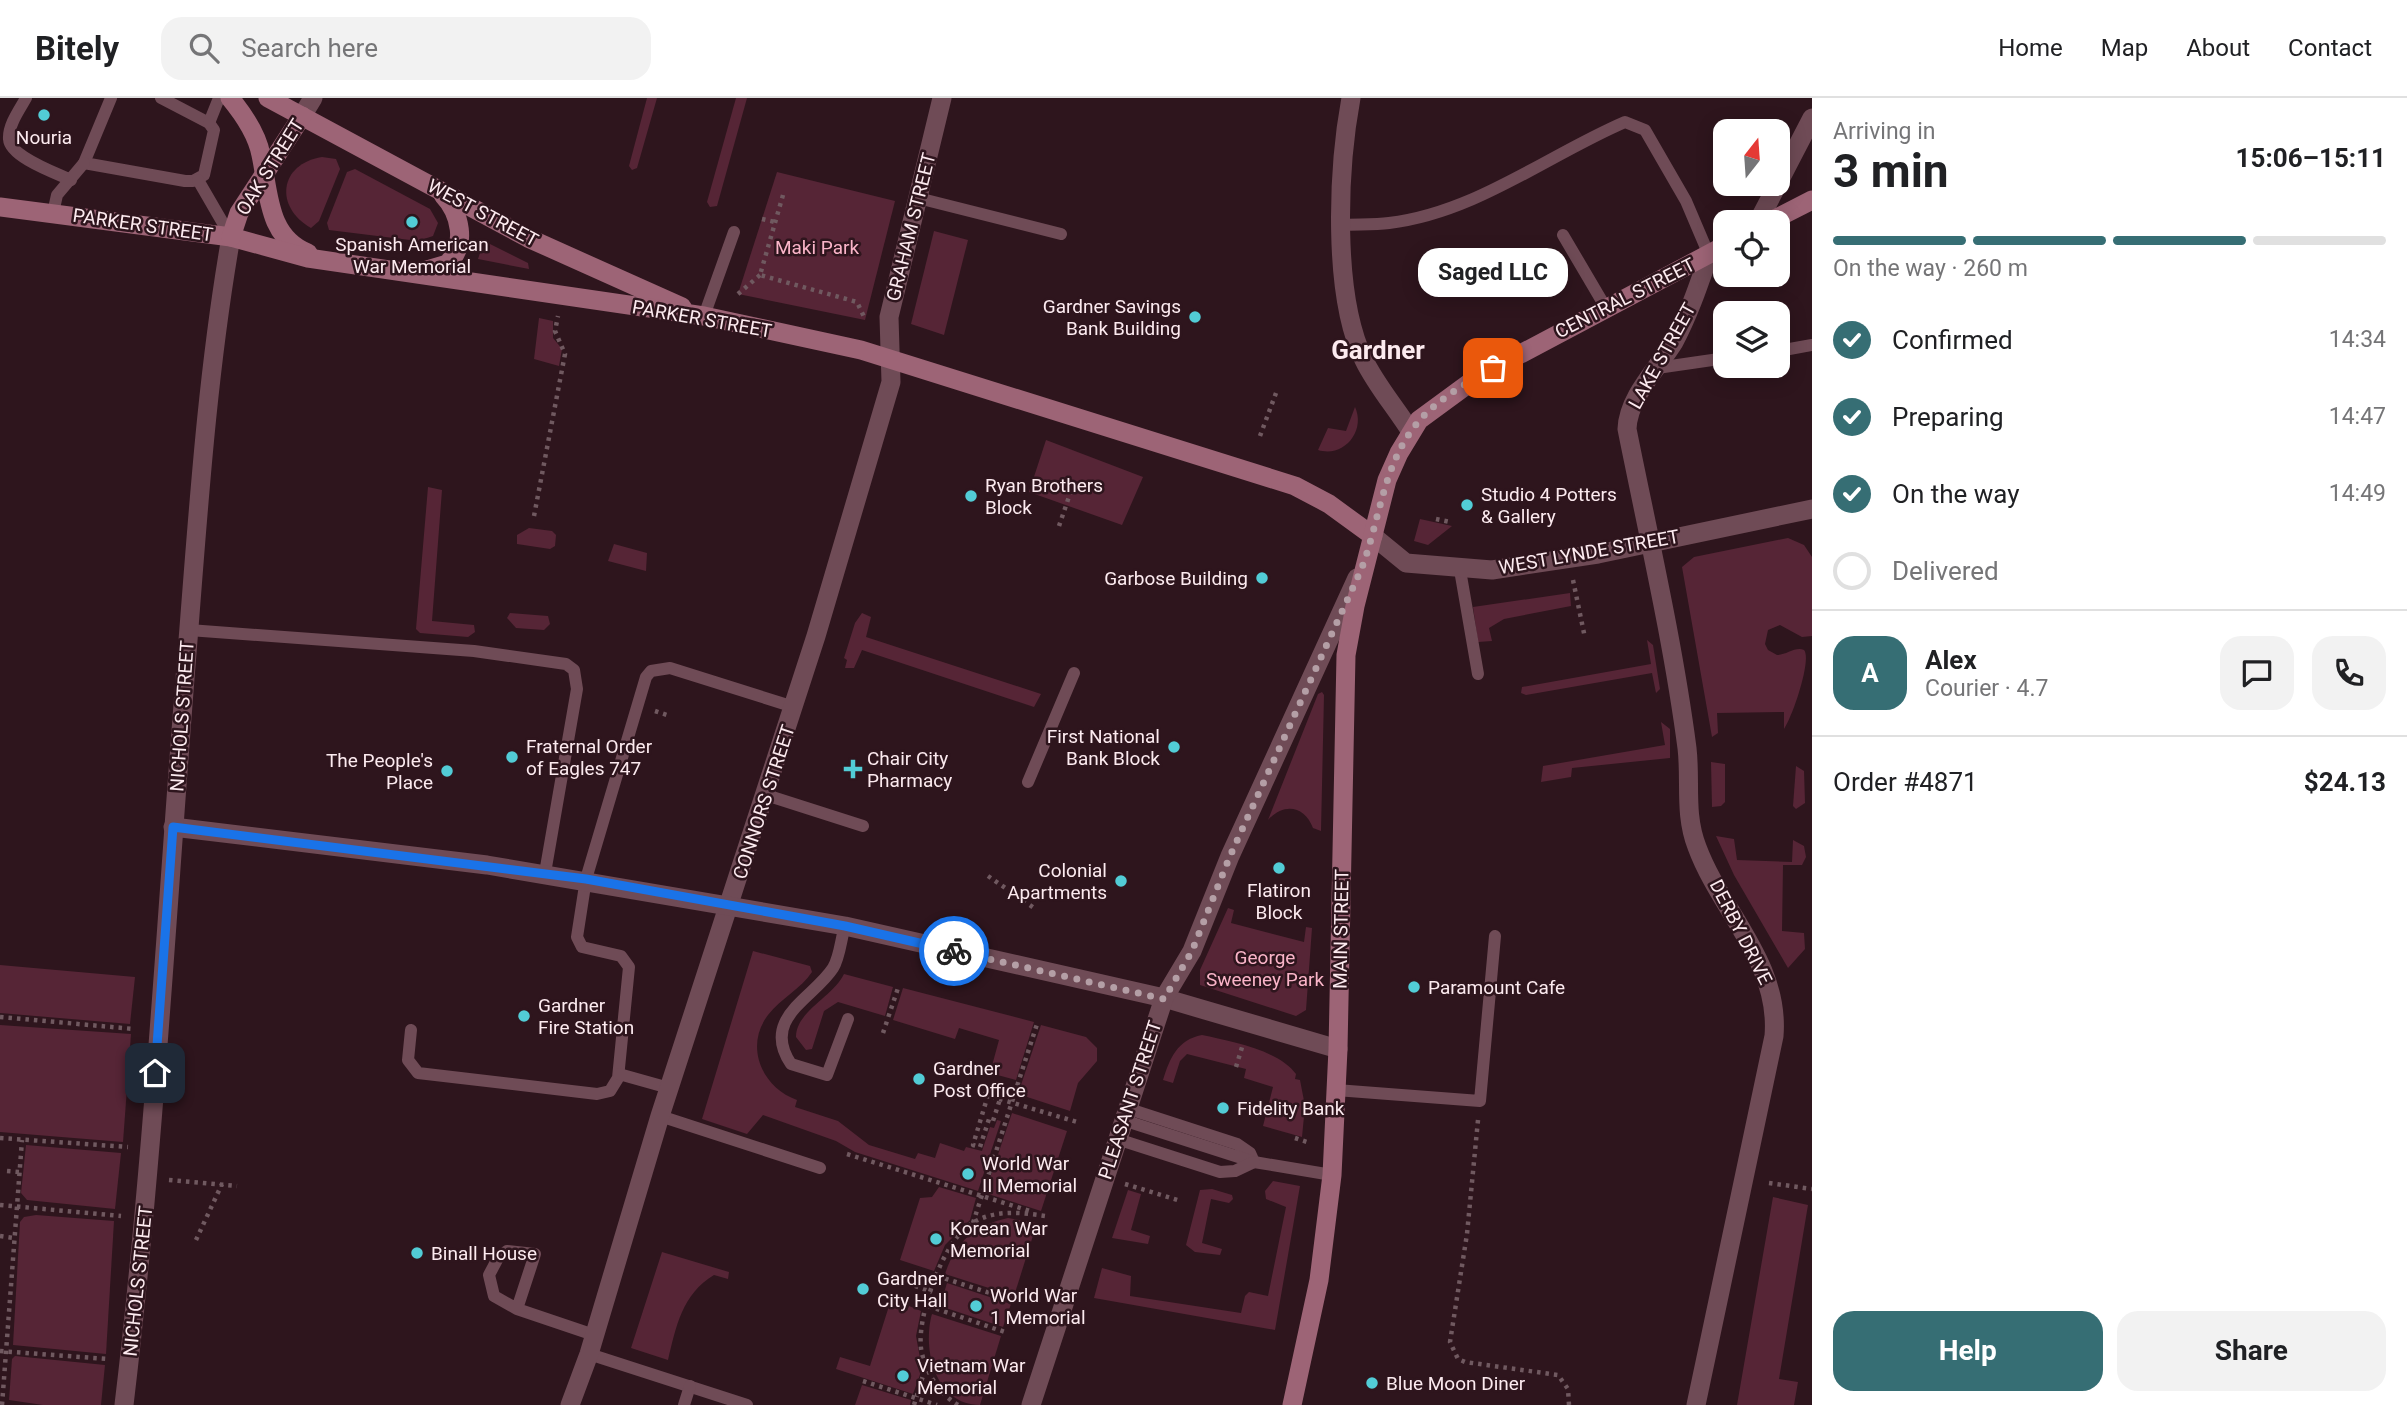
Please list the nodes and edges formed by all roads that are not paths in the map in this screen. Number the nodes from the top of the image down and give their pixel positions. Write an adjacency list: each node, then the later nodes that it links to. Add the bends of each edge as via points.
1 (26, 98): 15 (lane, via 11,128 13,149)
2 (111, 98): 13 (lane)
3 (161, 98): 12 (lane)
4 (219, 98): 12 (lane)
5 (230, 98): 14 (main road, via 255,136)
6 (268, 98): 10 (main road, WEST STREET)
7 (313, 98): 10 (street, OAK STREET)
8 (942, 98): 18 (street, GRAHAM STREET)
9 (1351, 98): 24 (street, via 1343,155)
10 (302, 116): 14 (main road, OAK STREET); 17 (main road, WEST STREET)
11 (1812, 118): 21 (street)
12 (209, 123): 16 (lane, via 215,136 204,175)
13 (85, 163): 15 (lane); 16 (lane)
14 (263, 175): 28 (main road, OAK STREET, via 239,213); 32 (main road, via 271,214 286,237 305,252)
15 (71, 180): 23 (lane, via 57,195)
16 (198, 180): 28 (lane)
17 (435, 187): 33 (main road, via 455,211 458,247 447,264); 35 (main road, WEST STREET, via 566,256)
18 (918, 198): 26 (lane); 38 (street, GRAHAM STREET, via 889,317)
19 (1812, 200): 22 (main road)
20 (0, 207): 23 (main road, PARKER STREET)
21 (1764, 210)
22 (1790, 211)
23 (53, 214): 28 (main road, PARKER STREET)
24 (1341, 225): 29 (lane, via 1389,223 1444,208 1519,177 1625,122 1645,130); 41 (street, via 1349,306 1363,359)
25 (734, 232): 35 (lane)
26 (1061, 234)
27 (1563, 235): 34 (lane)
28 (231, 237): 32 (main road, PARKER STREET); 46 (street, NICHOLS STREET, via 210,388)
29 (1713, 244)
30 (1713, 252): 34 (main road, CENTRAL STREET)
31 (1713, 259): 40 (street, LAKE STREET)
32 (328, 261): 33 (main road, PARKER STREET)
33 (411, 273): 35 (main road, PARKER STREET)
34 (1606, 308): 41 (main road, CENTRAL STREET, via 1479,376 1444,399)
35 (704, 316): 38 (main road, PARKER STREET)
36 (1812, 345): 37 (lane)
37 (1790, 349)
38 (890, 356): 43 (main road, PARKER STREET, via 1295,486); 49 (street, CONNORS STREET, via 891,382)
39 (1713, 360): 40 (lane)
40 (1657, 368): 44 (street, LAKE STREET, via 1630,412 1628,429)
41 (1411, 432): 43 (main road, CENTRAL STREET, via 1387,480)
42 (1812, 509): 44 (street, WEST LYNDE STREET)
43 (1374, 536): 45 (street, WEST LYNDE STREET, via 1402,561); 59 (street, PLEASANT STREET, via 1192,951); 62 (main road, MAIN STREET, via 1354,606 1345,674)
44 (1651, 542): 45 (street, WEST LYNDE STREET, via 1492,570); 81 (street, DERBY DRIVE, via 1687,750 1689,819 1697,848 1763,969 1775,1011 1774,1036)
45 (1460, 570): 48 (lane)
46 (189, 630): 53 (street, NICHOLS STREET); 54 (lane, via 474,651 566,664 573,670 577,689)
47 (1074, 673): 50 (lane)
48 (1478, 674)
49 (794, 707): 51 (street, CONNORS STREET); 55 (lane, via 670,668 651,671)
50 (1028, 782)
51 (766, 795): 52 (lane); 56 (street, CONNORS STREET)
52 (863, 826)
53 (173, 827): 54 (street); 75 (street, NICHOLS STREET, via 145,1218)
54 (545, 873): 55 (street)
55 (586, 879): 56 (street); 63 (lane, via 578,942 582,947 621,956 629,967)
56 (731, 906): 57 (street); 64 (street, CONNORS STREET)
57 (845, 926): 59 (street); 60 (lane, via 833,968 788,1017 783,1038 791,1064 827,1076)
58 (1495, 936): 65 (lane, via 1480,1101)
59 (1164, 999): 62 (street); 67 (street, PLEASANT STREET)
60 (848, 1019)
61 (411, 1030): 63 (lane, via 408,1060 418,1073 597,1094 615,1086)
62 (1338, 1049): 65 (main road, MAIN STREET)
63 (619, 1074): 64 (lane)
64 (669, 1088): 66 (street, CONNORS STREET)
65 (1336, 1090): 70 (main road, MAIN STREET)
66 (660, 1116): 69 (lane); 72 (street, CONNORS STREET)
67 (1122, 1122): 68 (lane, via 1237,1144); 68 (lane, via 1220,1172); 79 (street, PLEASANT STREET)
68 (1254, 1162): 70 (lane)
69 (820, 1168)
70 (1332, 1175): 80 (main road, MAIN STREET, via 1319,1280)
71 (517, 1309): 71 (lane, via 502,1303 489,1286 492,1265 507,1251 535,1254); 72 (lane)
72 (594, 1335): 73 (street, CONNORS STREET)
73 (589, 1354): 74 (lane); 76 (street, CONNORS STREET)
74 (690, 1387): 77 (lane); 78 (lane)
75 (124, 1405)
76 (570, 1405)
77 (684, 1405)
78 (747, 1405)
79 (1031, 1405)
80 (1292, 1405)
81 (1696, 1405)

